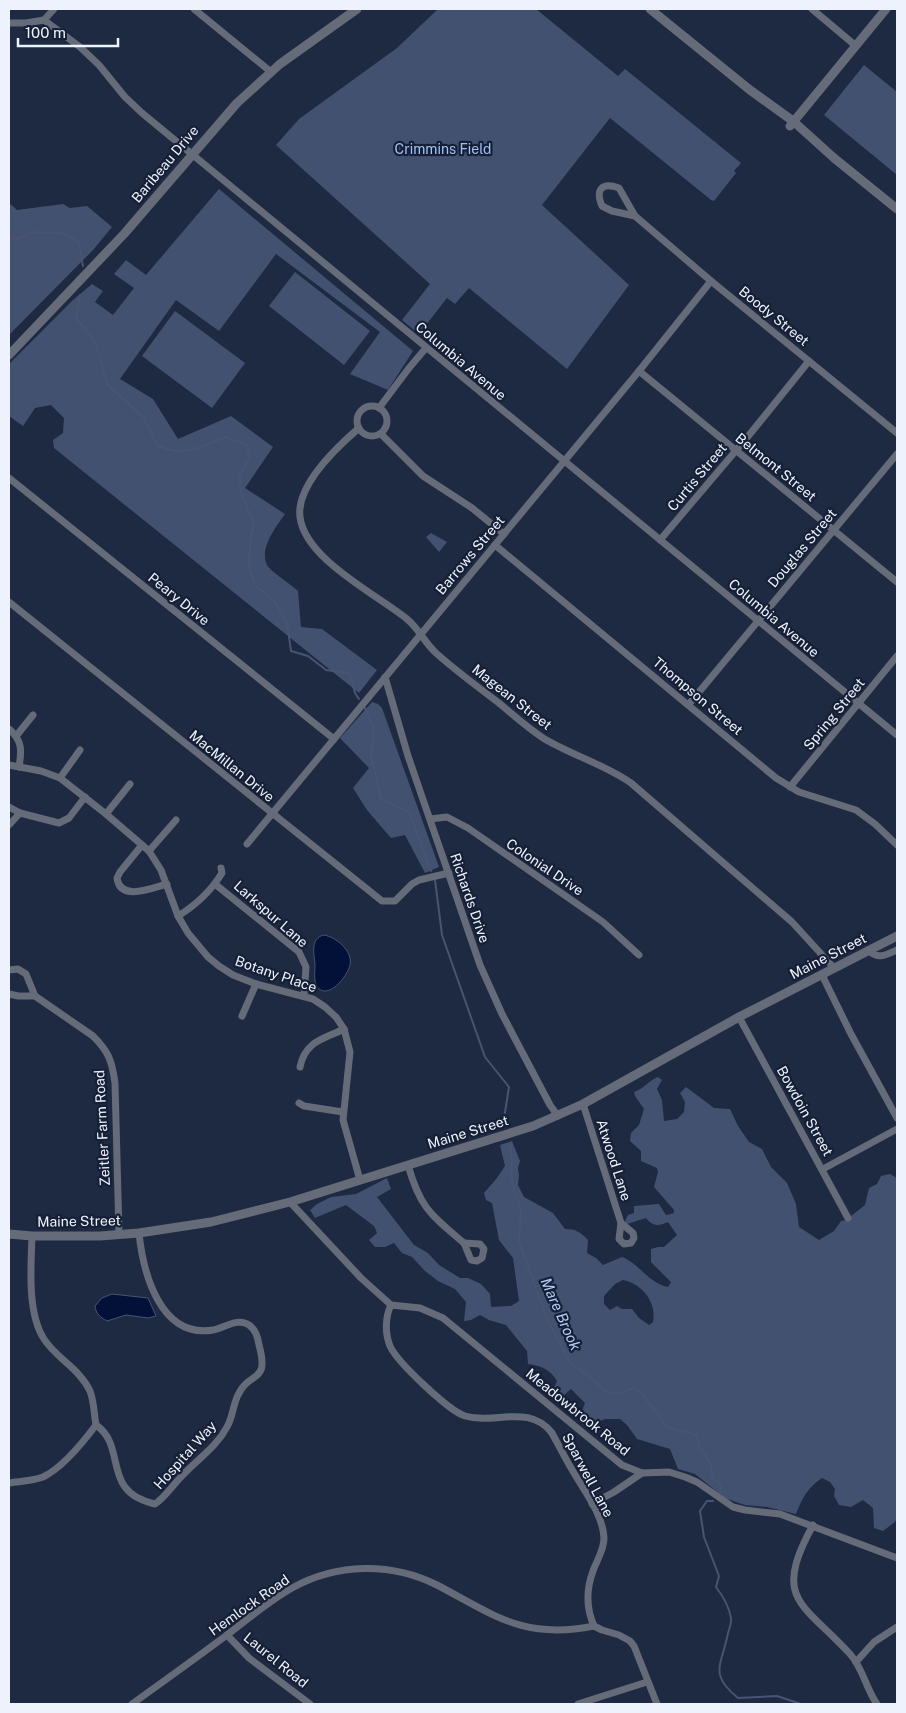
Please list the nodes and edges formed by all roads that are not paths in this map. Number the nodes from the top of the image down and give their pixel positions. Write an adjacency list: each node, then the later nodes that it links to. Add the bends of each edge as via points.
1 (54, 9): 7 (street)
2 (194, 9): 10 (street)
3 (357, 9): 10 (street, Baribeau Drive)
4 (650, 9): 11 (street)
5 (812, 9): 9 (street)
6 (886, 9): 9 (street)
7 (44, 20): 8 (street); 12 (street, Columbia Avenue, via 80,47 125,97)
8 (9, 23)
9 (856, 46): 11 (street)
10 (271, 72): 12 (street, Baribeau Drive, via 237,103)
11 (792, 124): 13 (street)
12 (192, 154): 16 (street, Columbia Avenue); 17 (street, Baribeau Drive, via 124,234)
13 (897, 209)
14 (636, 216): 14 (street, Boody Street, via 619,188 611,185 600,190 598,198 602,206); 15 (street, Boody Street)
15 (711, 281): 18 (street, Boody Street); 19 (street, Barrows Street)
16 (426, 348): 20 (street); 26 (street, Columbia Avenue)
17 (9, 355)
18 (809, 361): 22 (street, Boody Street); 24 (street, Curtis Street)
19 (639, 371): 24 (street, Belmont Street); 26 (street, Barrows Street)
20 (379, 408): 21 (street, Magean Street, via 368,407 361,411); 23 (street, via 388,421)
21 (359, 428): 23 (street, via 368,436); 35 (street, Magean Street, via 333,452 305,489 300,502 301,522 308,538 323,556 407,619)
22 (897, 433)
23 (380, 434): 29 (street, via 423,476 472,508)
24 (736, 450): 28 (street, Belmont Street); 30 (street, Curtis Street)
25 (897, 454): 28 (street, Douglas Street)
26 (563, 461): 29 (street, Barrows Street); 30 (street, Columbia Avenue)
27 (9, 478): 44 (street, Peary Drive)
28 (833, 530): 32 (street, Belmont Street); 34 (street, Douglas Street)
29 (504, 534): 31 (street, Barrows Street)
30 (660, 540): 34 (street, Columbia Avenue)
31 (495, 545): 35 (street, Barrows Street); 38 (street, Thompson Street)
32 (897, 582)
33 (9, 602): 55 (street, MacMillan Drive)
34 (758, 621): 38 (street, Douglas Street); 39 (street, Columbia Avenue)
35 (420, 635): 37 (street, Barrows Street); 72 (street, Magean Street, via 436,653 544,738 631,783 792,922)
36 (897, 656): 39 (street, Spring Street)
37 (385, 678): 44 (street, Barrows Street); 57 (street, Richards Drive)
38 (689, 704): 50 (street, Thompson Street)
39 (858, 704): 43 (street, Columbia Avenue); 50 (street, Spring Street)
40 (34, 714): 42 (street)
41 (9, 728): 42 (street)
42 (17, 735): 47 (street, via 22,746)
43 (897, 735)
44 (334, 738): 55 (street, Barrows Street)
45 (80, 750): 48 (street)
46 (9, 765): 47 (street, Botany Place)
47 (20, 767): 48 (street, Botany Place)
48 (60, 778): 51 (street, Botany Place)
49 (130, 784): 54 (street)
50 (790, 787): 61 (street, Thompson Street, via 856,810)
51 (85, 797): 53 (street, via 69,818 59,823); 54 (street, Botany Place)
52 (9, 807): 53 (street)
53 (20, 813): 58 (street)
54 (106, 814): 60 (street, Botany Place)
55 (272, 814): 59 (street, Barrows Street); 64 (street, MacMillan Drive, via 382,901 394,901 419,880)
56 (176, 820): 62 (street)
57 (430, 820): 64 (street, Richards Drive); 71 (street, Colonial Drive, via 447,817 468,828 596,917)
58 (9, 825)
59 (247, 844)
60 (142, 845): 62 (street, Botany Place); 65 (street, via 120,872 117,878 120,888 134,892)
61 (897, 845)
62 (149, 851): 65 (street, Botany Place)
63 (221, 868): 66 (street, via 222,874)
64 (449, 872): 86 (street, Richards Drive, via 487,982)
65 (167, 884): 67 (street, Botany Place)
66 (216, 884): 67 (street); 78 (street, Larkspur Lane, via 299,952 306,967)
67 (178, 916): 75 (street, Botany Place, via 208,957 232,975)
68 (897, 936): 69 (street, Maine Street)
69 (868, 950): 70 (street, via 879,957); 72 (street, Maine Street)
70 (897, 950)
71 (638, 955)
72 (834, 968): 74 (street, Maine Street)
73 (9, 970): 77 (street, via 18,968 26,974)
74 (822, 974): 80 (street, Maine Street); 87 (street)
75 (256, 984): 78 (street, Botany Place); 79 (street)
76 (9, 994): 77 (street)
77 (35, 996): 97 (street, Zeitler Farm Road, via 93,1036 111,1059 115,1083)
78 (304, 996): 81 (street, Botany Place, via 332,1012)
79 (242, 1016)
80 (739, 1017): 84 (street, Maine Street); 90 (street, Bowdoin Street)
81 (344, 1029): 82 (street, via 311,1045 303,1055); 85 (street, Botany Place, via 350,1052)
82 (300, 1067)
83 (299, 1103): 85 (street)
84 (583, 1104): 86 (street, Maine Street); 94 (street, Atwood Lane)
85 (343, 1112): 91 (street, Botany Place, via 344,1128)
86 (558, 1116): 89 (street, Maine Street)
87 (897, 1118)
88 (897, 1129): 90 (street)
89 (408, 1165): 91 (street, Maine Street); 99 (street, via 426,1209)
90 (823, 1169): 93 (street, Bowdoin Street)
91 (360, 1180): 92 (street, Maine Street)
92 (290, 1202): 95 (street, Maine Street, via 211,1222); 100 (street)
93 (848, 1218)
94 (621, 1224)
95 (139, 1233): 97 (street, Maine Street); 101 (street, Hospital Way, via 150,1284 168,1314 187,1327 199,1330 241,1322 248,1324 258,1339 263,1364 261,1371 238,1393 233,1414 218,1441 155,1504 136,1497 123,1485 117,1474 109,1439)
96 (9, 1234): 98 (street, Maine Street)
97 (119, 1234): 98 (street, Maine Street)
98 (32, 1236): 101 (street, via 36,1323 51,1348 87,1384)
99 (464, 1243)
100 (391, 1305): 102 (street, Meadowbrook Road, via 420,1308 443,1318 622,1465); 104 (street, Sparwell Lane, via 387,1312 389,1344 416,1376 444,1403 464,1416 519,1415 543,1424 552,1433)
101 (96, 1425): 103 (street, via 51,1472 36,1479)
102 (642, 1473): 104 (street); 105 (street, Meadowbrook Road, via 669,1472 697,1482 733,1507 780,1514)
103 (9, 1483)
104 (592, 1504): 107 (street, Sparwell Lane, via 604,1536 588,1590 589,1614)
105 (813, 1526): 106 (street, Meadowbrook Road); 110 (street, via 795,1564 795,1591 803,1608)
106 (897, 1558)
107 (594, 1626): 109 (street, Hemlock Road, via 576,1630 526,1628 501,1620 413,1576 388,1569 361,1568 318,1577 291,1589); 111 (street, via 619,1635 634,1646)
108 (897, 1627): 110 (street, via 874,1642)
109 (226, 1635): 112 (street, Hemlock Road); 113 (street, Laurel Road, via 249,1658)
110 (856, 1662): 116 (street)
111 (647, 1682): 114 (street); 115 (street)
112 (132, 1704)
113 (310, 1704)
114 (578, 1704)
115 (657, 1704)
116 (878, 1704)

